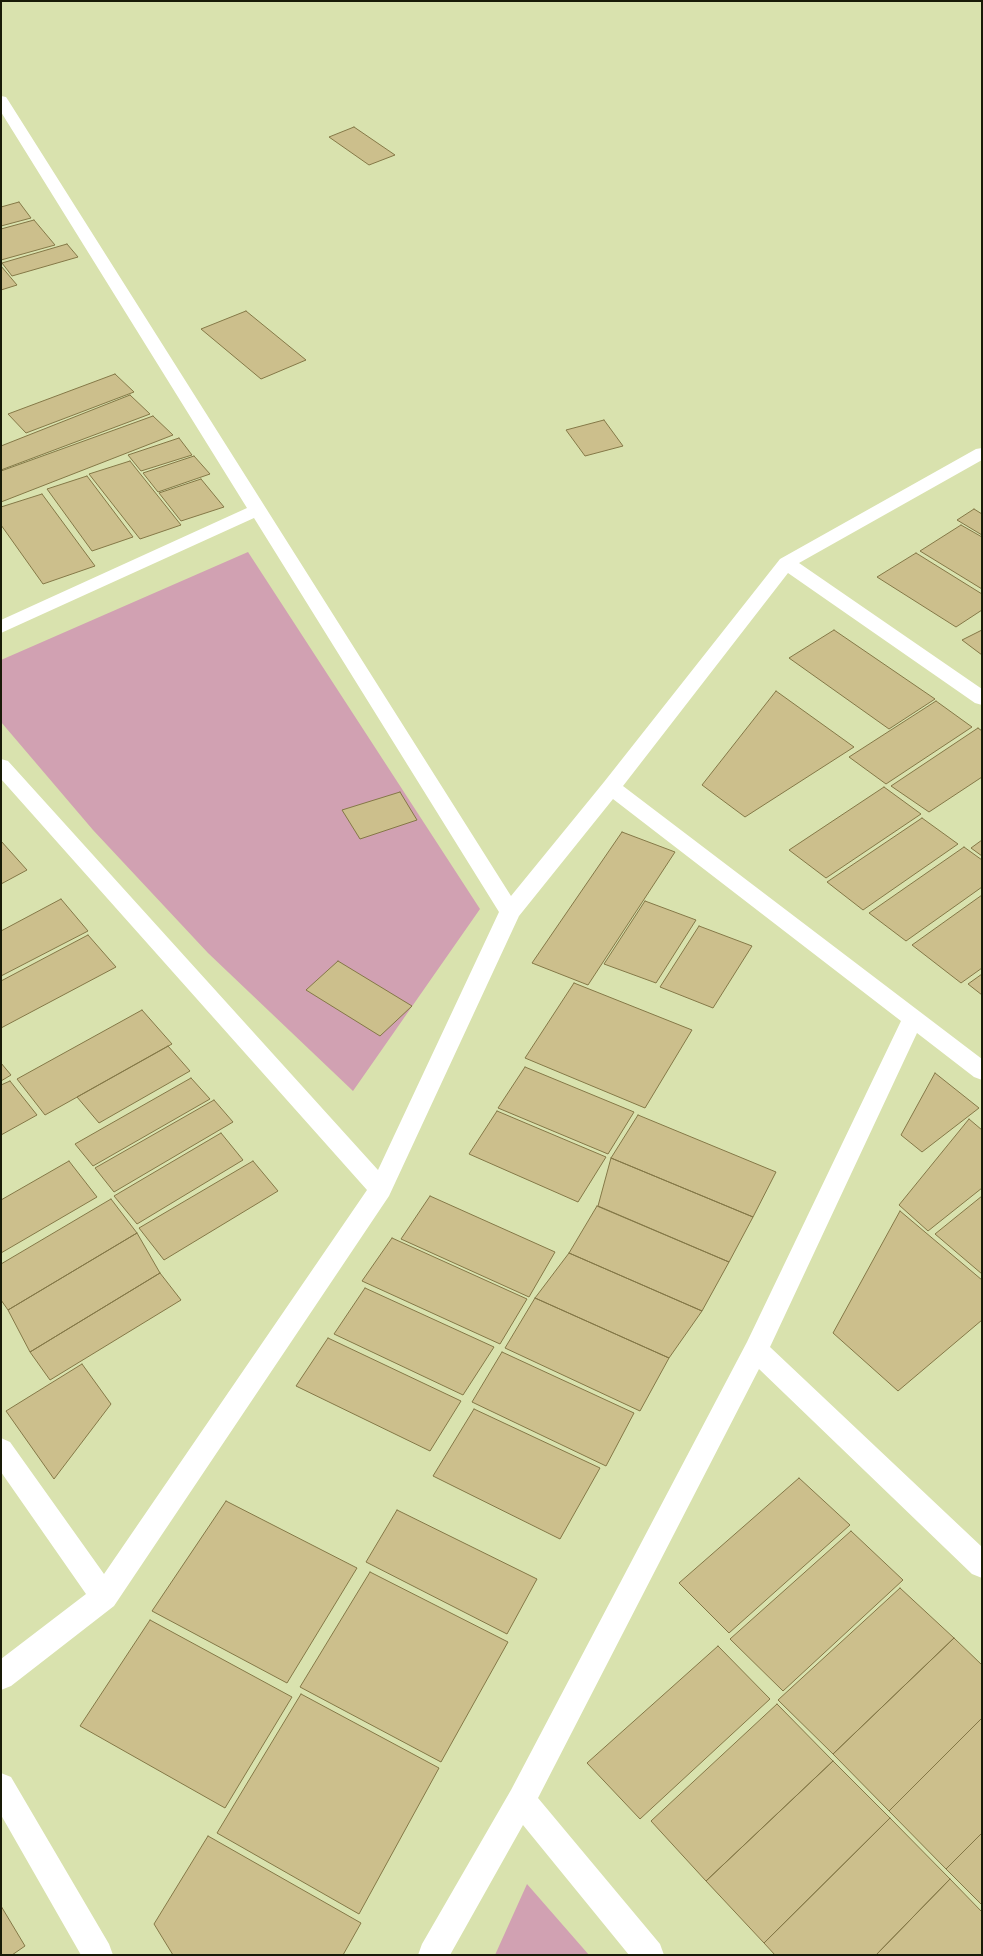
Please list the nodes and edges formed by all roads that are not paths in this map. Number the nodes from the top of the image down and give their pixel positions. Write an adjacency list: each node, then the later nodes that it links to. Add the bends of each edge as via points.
1 (1, 100): 3 (street)
2 (982, 452): 4 (street)
3 (259, 510): 5 (street); 9 (street)
4 (786, 563): 6 (street); 8 (street)
5 (1, 627)
6 (982, 698)
7 (1, 766): 12 (street)
8 (611, 787): 9 (street); 10 (street)
9 (510, 912): 12 (street)
10 (913, 1018): 11 (street); 13 (street)
11 (982, 1071)
12 (381, 1189): 16 (street)
13 (756, 1350): 15 (street); 19 (street)
14 (1, 1450): 16 (street)
15 (982, 1565)
16 (104, 1597): 17 (street)
17 (1, 1676)
18 (1, 1787): 20 (street)
19 (521, 1800): 21 (street); 22 (street)
20 (98, 1955)
21 (433, 1955)
22 (649, 1955)

